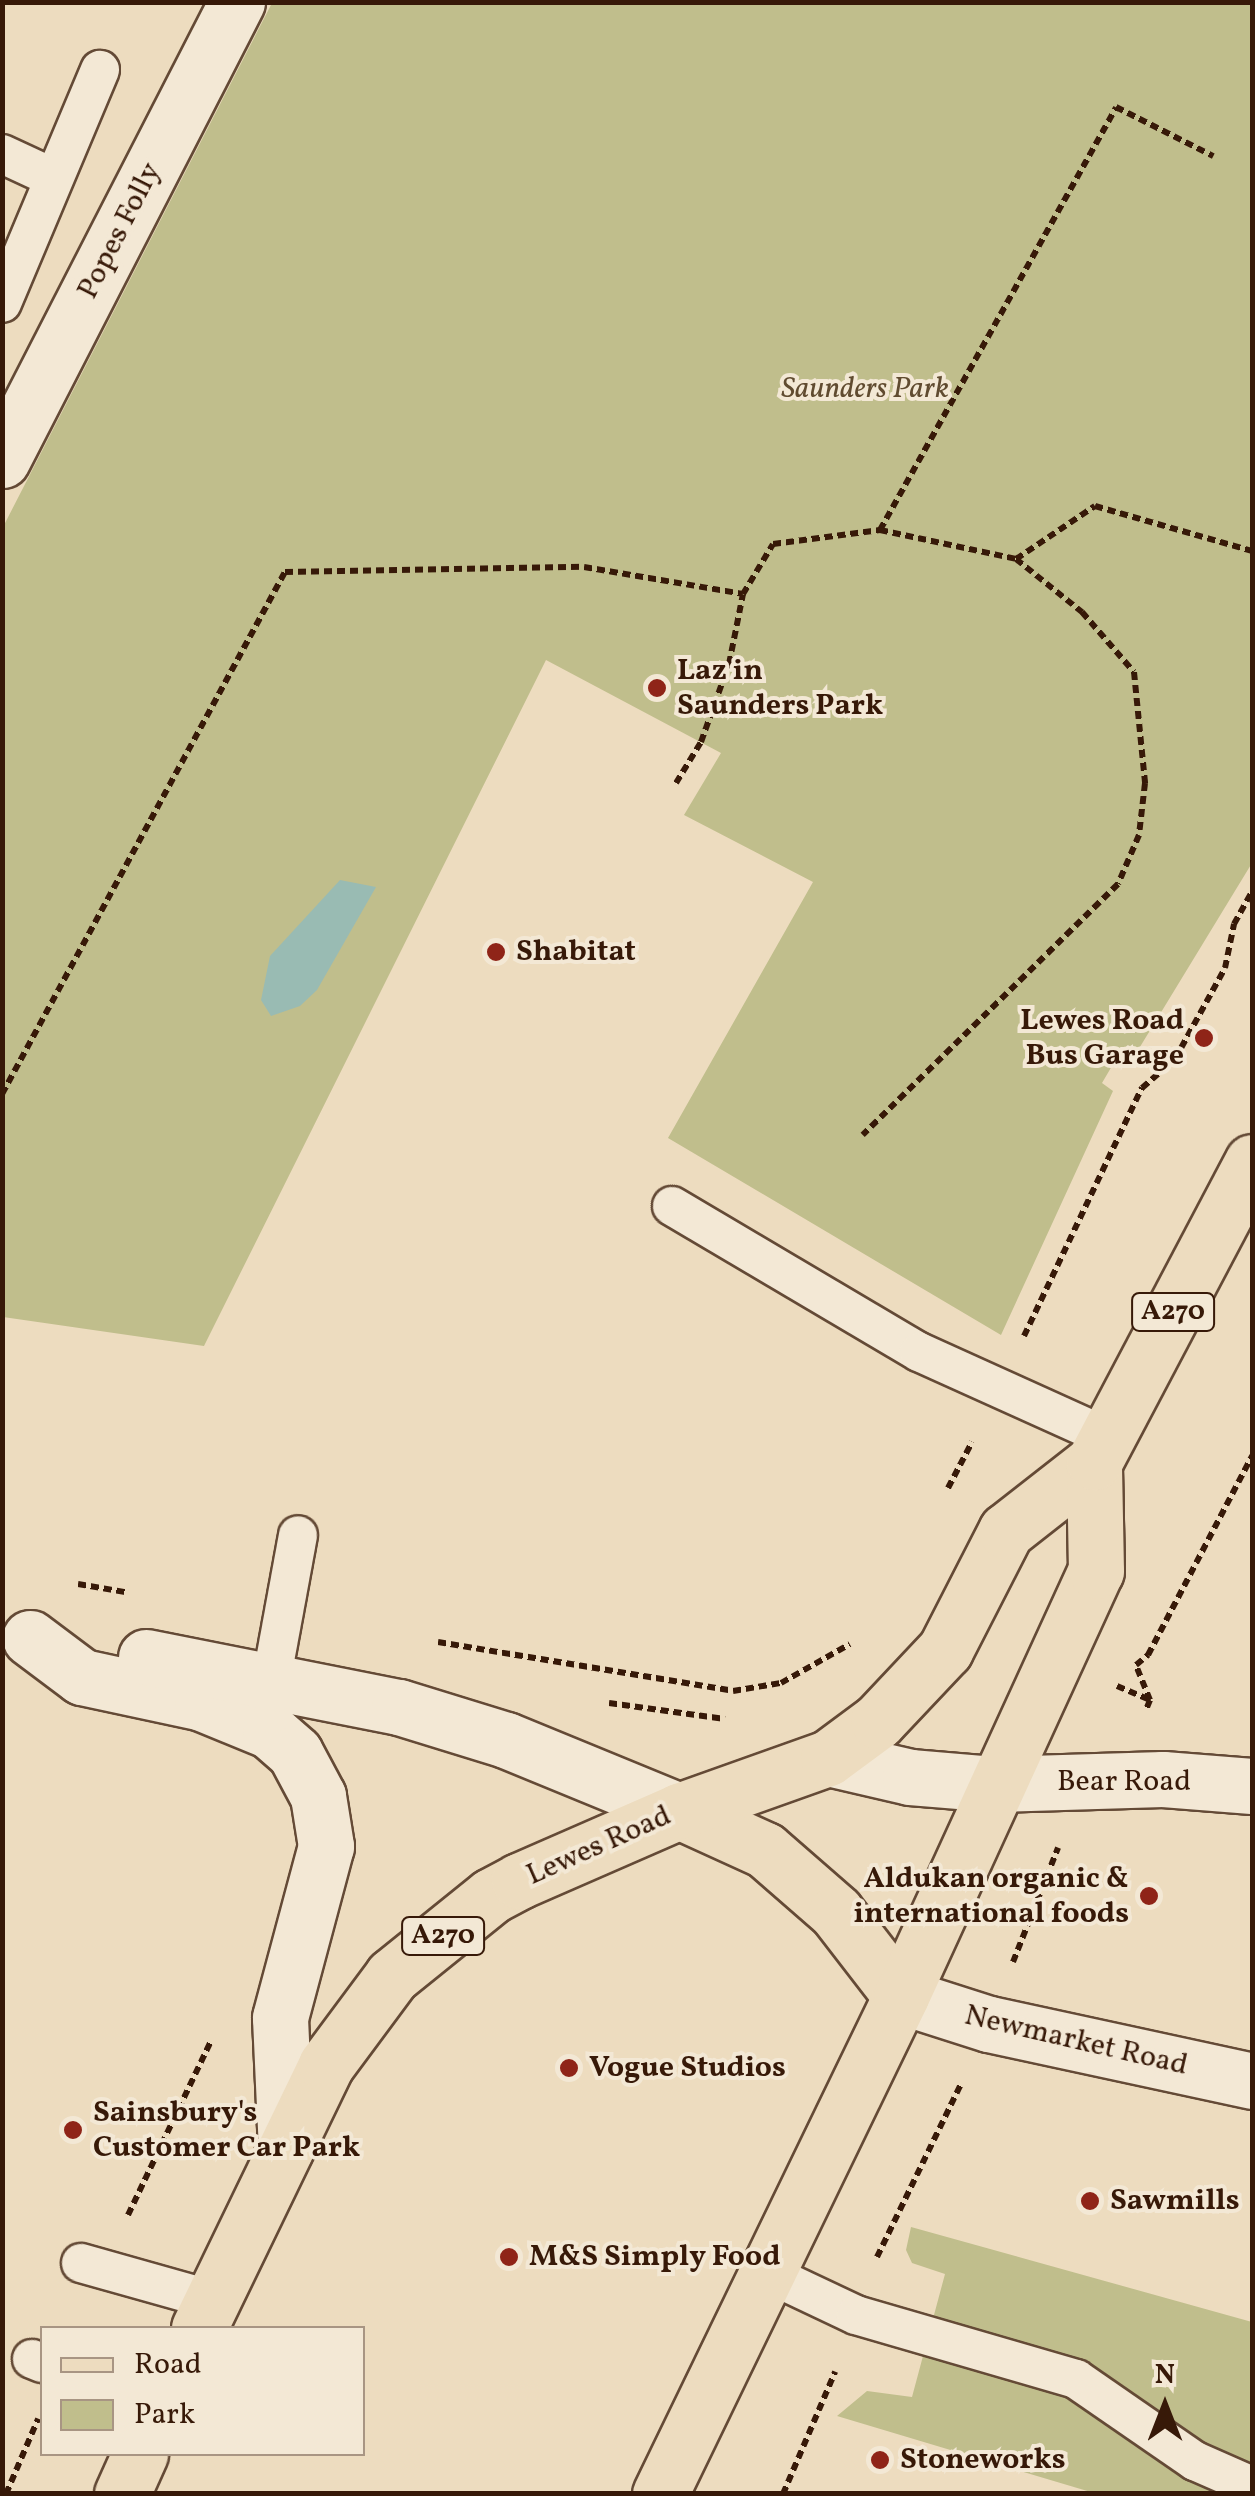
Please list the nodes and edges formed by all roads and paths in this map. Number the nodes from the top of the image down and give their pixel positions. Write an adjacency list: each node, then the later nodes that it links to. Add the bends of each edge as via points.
1 (237, 2): 7 (street, Popes Folly)
2 (100, 70): 5 (lane)
3 (2, 154): 5 (lane)
4 (1214, 156): 8 (path, via 1116,106)
5 (54, 178): 6 (lane)
6 (2, 302)
7 (2, 460)
8 (880, 530): 10 (path); 11 (path, via 773,544)
9 (1252, 551): 10 (path, via 1096,506)
10 (1016, 559): 15 (path, via 1082,612 1134,672 1146,783 1139,835 1118,884)
11 (743, 594): 12 (path, via 702,742); 14 (path, via 584,567 284,572)
12 (676, 783)
13 (1252, 892): 18 (path, via 1234,924 1225,968 1175,1058 1142,1088)
14 (2, 1094)
15 (863, 1135)
16 (1252, 1162): 19 (main road, Lewes Road / A270)
17 (672, 1206): 18 (lane, via 887,1335)
18 (1000, 1388): 19 (lane); 21 (path)
19 (1100, 1449): 28 (main road, Lewes Road / A270, via 1006,1531 945,1650 878,1721); 29 (main road, Lewes Road / A270, via 1096,1571)
20 (1252, 1456): 25 (path, via 1136,1665)
21 (946, 1493)
22 (298, 1535): 24 (lane)
23 (16, 1636): 24 (street); 34 (street, via 82,1677 202,1703 270,1731 295,1753 318,1796 326,1846 280,2018)
24 (272, 1677): 31 (street, via 506,1740)
25 (1150, 1700)
26 (601, 1702): 27 (path)
27 (744, 1719)
28 (828, 1758): 29 (street, Bear Road, via 910,1776); 31 (main road, Lewes Road / A270)
29 (996, 1784): 30 (street, Bear Road, via 1162,1779); 32 (main road, Lewes Road / A270)
30 (1252, 1786)
31 (678, 1812): 32 (main road, via 764,1850 836,1912); 34 (main road, Lewes Road / A270, via 491,1896 411,1959 351,2026)
32 (901, 1996): 33 (street, Newmarket Road, via 989,2024); 36 (main road, Lewes Road / A270)
33 (1252, 2082)
34 (286, 2148): 37 (main road, Lewes Road / A270)
35 (82, 2263): 37 (lane)
36 (767, 2273): 40 (lane, via 856,2315 1076,2379 1194,2461); 43 (main road, Lewes Road / A270)
37 (206, 2314)
38 (40, 2414): 41 (path)
39 (139, 2456): 42 (main road)
40 (1252, 2486)
41 (6, 2494)
42 (122, 2494)
43 (660, 2494)

